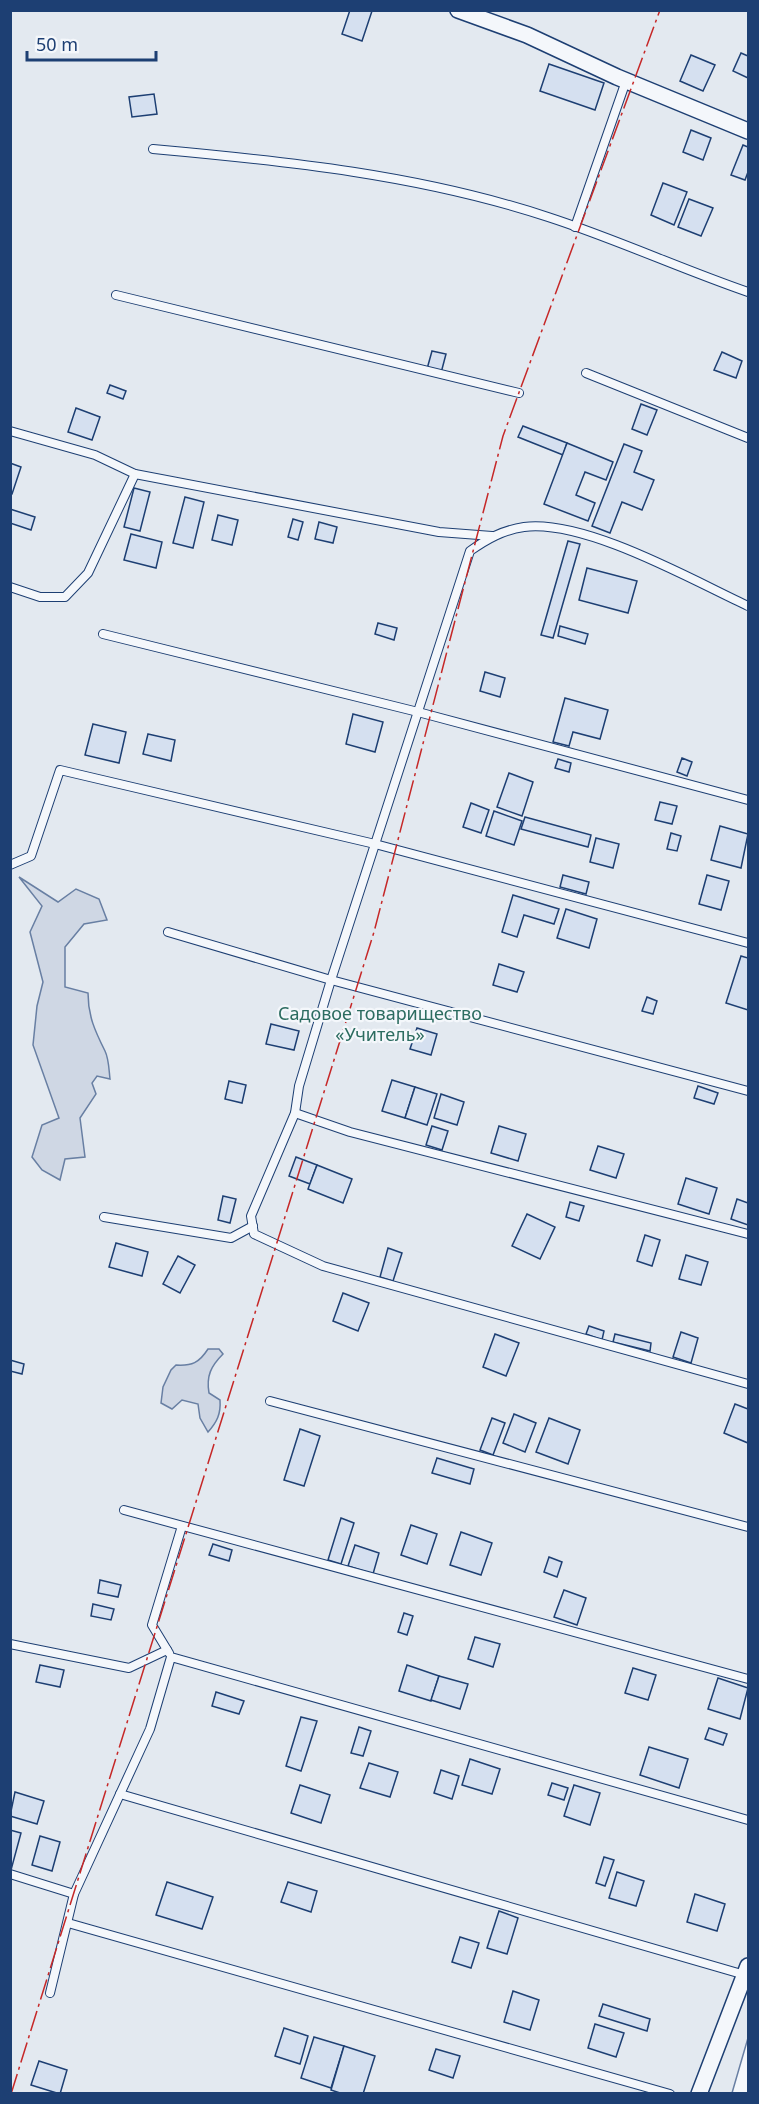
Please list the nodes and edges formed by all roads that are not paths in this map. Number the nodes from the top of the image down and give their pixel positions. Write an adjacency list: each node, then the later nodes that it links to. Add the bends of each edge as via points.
1 (458, 10): 2 (street, via 527,35)
2 (626, 81): 3 (street); 5 (lane)
3 (748, 130)
4 (153, 149): 5 (lane, via 292,161 441,189 548,216)
5 (575, 227): 6 (lane)
6 (748, 292)
7 (116, 295): 9 (lane)
8 (586, 373): 11 (lane)
9 (519, 393)
10 (10, 431): 12 (lane, via 95,455)
11 (748, 438)
12 (135, 474): 13 (lane, via 439,532); 14 (lane, via 88,573 65,597 40,597)
13 (492, 536): 15 (lane, via 526,527 597,536); 17 (lane, via 470,551)
14 (10, 587)
15 (748, 606)
16 (103, 634): 17 (lane)
17 (418, 712): 18 (lane); 19 (lane)
18 (748, 800)
19 (375, 844): 20 (lane, via 60,770 31,856); 22 (lane); 23 (lane)
20 (10, 865)
21 (168, 932): 23 (lane)
22 (748, 943)
23 (331, 980): 24 (lane); 25 (lane, via 299,1086)
24 (748, 1091)
25 (295, 1113): 27 (lane, via 251,1216); 28 (lane, via 350,1132)
26 (104, 1217): 27 (lane, via 231,1238)
27 (253, 1226): 29 (lane, via 254,1234 323,1266)
28 (748, 1234)
29 (748, 1384)
30 (270, 1401): 33 (lane)
31 (124, 1510): 32 (lane)
32 (182, 1526): 35 (lane, via 152,1625); 36 (lane)
33 (748, 1527)
34 (10, 1644): 35 (lane, via 129,1668)
35 (169, 1653): 37 (lane, via 150,1729); 38 (lane)
36 (748, 1679)
37 (120, 1794): 40 (lane); 42 (lane)
38 (748, 1820)
39 (10, 1874): 40 (lane)
40 (74, 1894): 41 (lane)
41 (68, 1923): 43 (lane); 44 (lane)
42 (747, 1971): 45 (street)
43 (50, 1993)
44 (670, 2094)
45 (699, 2094)

